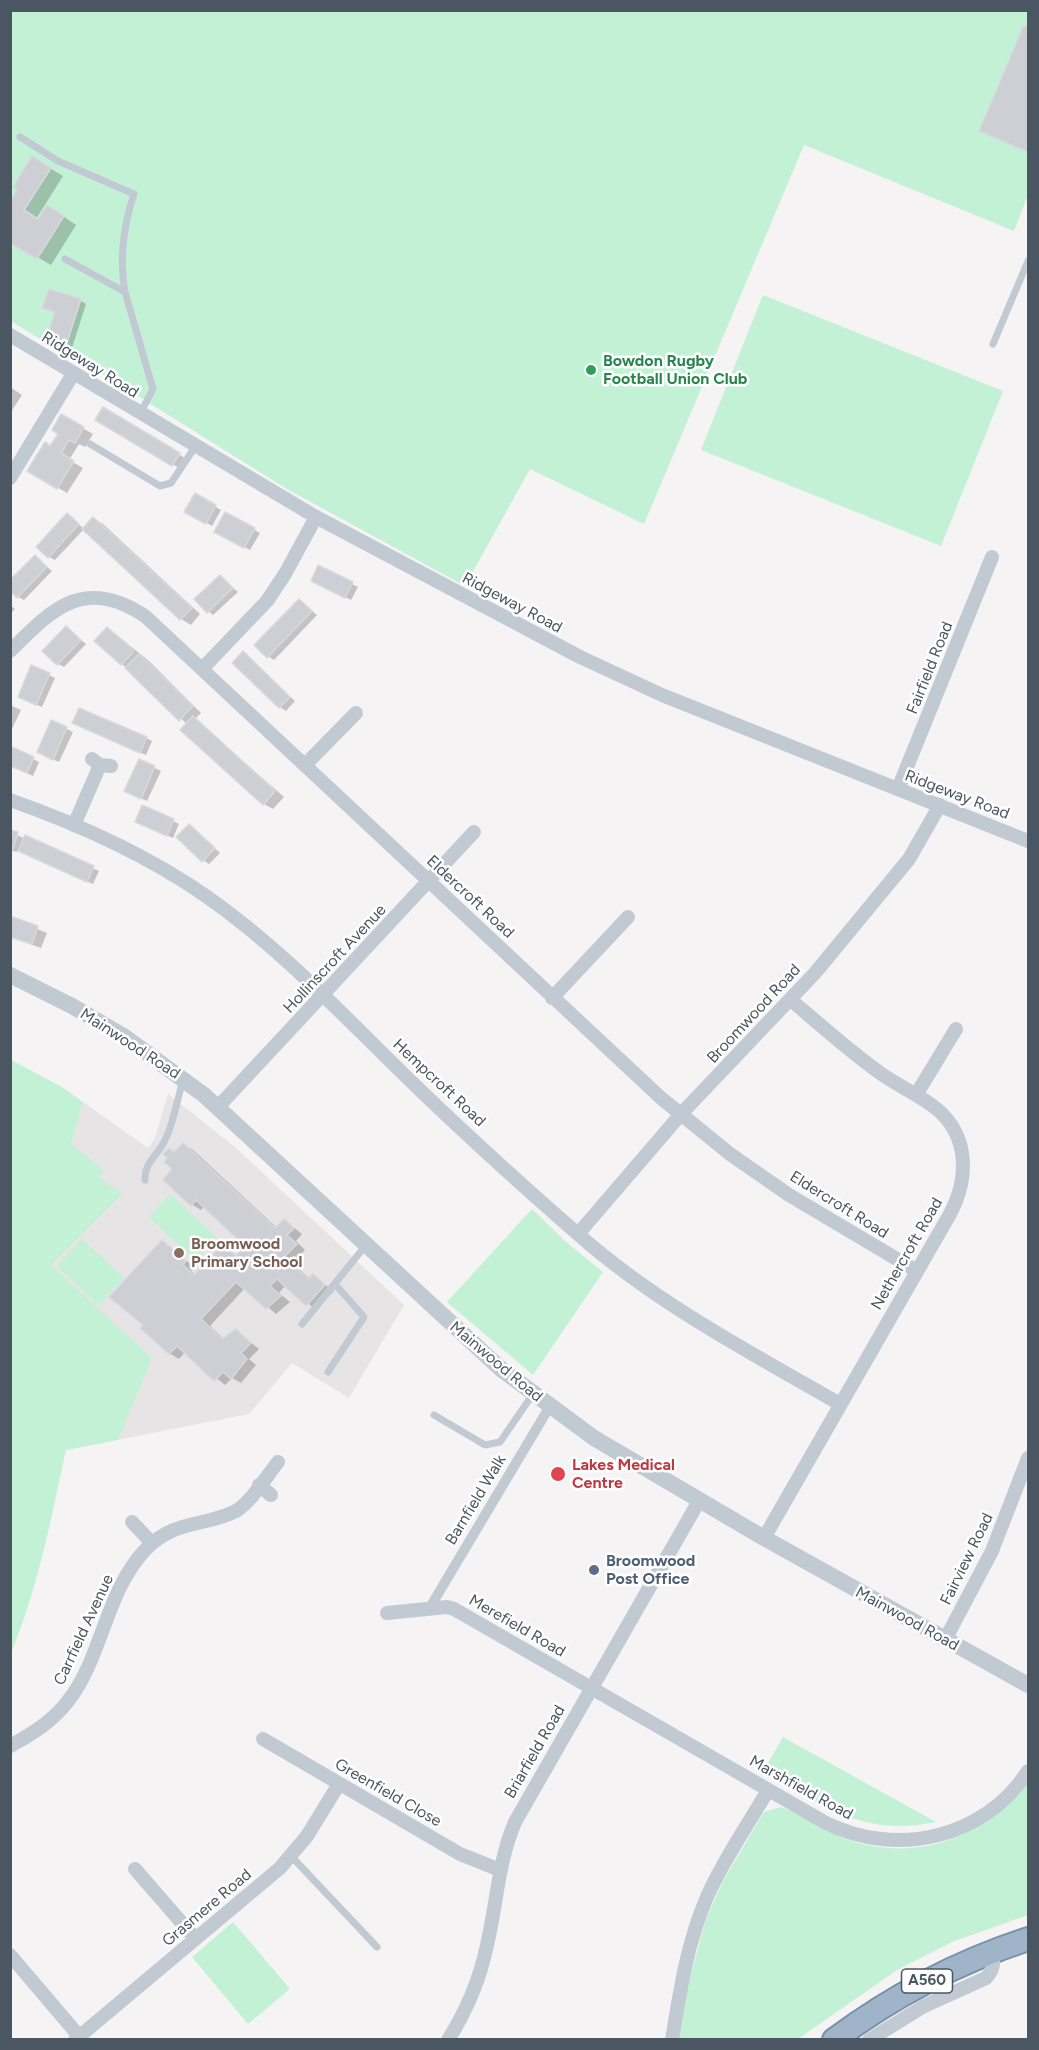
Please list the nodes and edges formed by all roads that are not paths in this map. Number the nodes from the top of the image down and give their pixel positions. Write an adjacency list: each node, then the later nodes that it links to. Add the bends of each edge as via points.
1 (20, 137): 5 (lane, via 58,161 134,194 122,243)
2 (65, 259): 5 (lane)
3 (1029, 261): 4 (lane)
4 (1027, 270): 7 (lane)
5 (125, 292): 9 (lane, via 153,389)
6 (10, 335): 8 (street, Ridgeway Road)
7 (993, 344)
8 (73, 374): 9 (street, Ridgeway Road); 12 (street)
9 (140, 414): 11 (street, Ridgeway Road)
10 (90, 444): 11 (lane, via 160,486 171,483)
11 (195, 447): 13 (street, Ridgeway Road)
12 (10, 478)
13 (316, 517): 16 (street, via 276,588); 20 (street, Ridgeway Road, via 628,680)
14 (992, 557): 20 (street, Fairfield Road)
15 (10, 651): 16 (street, Eldercroft Road, via 52,611 77,600 96,599 116,602 138,612)
16 (202, 669): 19 (street, Eldercroft Road)
17 (359, 711): 19 (street)
18 (101, 763): 23 (street)
19 (304, 765): 26 (street, Eldercroft Road)
20 (898, 789): 22 (street, Ridgeway Road)
21 (10, 800): 23 (street, Hempcroft Road)
22 (940, 805): 25 (street, Ridgeway Road); 31 (street, Broomwood Road, via 909,859)
23 (74, 825): 29 (street, Hempcroft Road, via 141,857 203,894 259,935)
24 (477, 830): 26 (street, Hollinscroft Avenue)
25 (1029, 841)
26 (429, 882): 29 (street, Hollinscroft Avenue); 30 (street, Eldercroft Road)
27 (630, 916): 30 (street)
28 (10, 975): 33 (street, Mainwood Road, via 99,1021)
29 (324, 995): 35 (street, Hollinscroft Avenue); 38 (street, Hempcroft Road, via 422,1092)
30 (552, 998): 36 (street, Eldercroft Road)
31 (791, 1000): 34 (street, Nethercroft Road, via 875,1070); 36 (street, Broomwood Road)
32 (956, 1027): 34 (street)
33 (183, 1079): 35 (street, Mainwood Road); 37 (lane, via 166,1138 149,1162)
34 (916, 1095): 40 (street, Nethercroft Road, via 951,1124 960,1144 964,1170 955,1204)
35 (218, 1107): 39 (street, Mainwood Road)
36 (681, 1114): 38 (street, Broomwood Road); 40 (street, Eldercroft Road, via 789,1195)
37 (145, 1180)
38 (578, 1234): 45 (street, Hempcroft Road, via 658,1294)
39 (366, 1245): 41 (lane); 44 (street, Mainwood Road, via 436,1312)
40 (916, 1271): 45 (street, Nethercroft Road)
41 (335, 1284): 42 (lane); 43 (lane, via 364,1317)
42 (302, 1324)
43 (328, 1372)
44 (533, 1394): 46 (street, Mainwood Road); 47 (lane, via 494,1445 484,1445)
45 (840, 1404): 54 (street, Nethercroft Road)
46 (550, 1406): 52 (street, Mainwood Road, via 624,1458); 56 (street, Barnfield Walk)
47 (434, 1415)
48 (1029, 1458): 58 (street, Fairview Road, via 993,1551)
49 (278, 1462): 50 (street, Carrfield Avenue)
50 (259, 1485): 51 (street); 55 (street, Carrfield Avenue, via 236,1510 178,1528)
51 (271, 1495)
52 (699, 1501): 54 (street, Mainwood Road); 60 (street, Briarfield Road)
53 (132, 1522): 55 (street)
54 (764, 1538): 58 (street, Mainwood Road)
55 (152, 1543): 62 (street, Carrfield Avenue, via 128,1573 85,1673 68,1702 36,1731)
56 (429, 1609): 57 (street, Merefield Road); 60 (street, Merefield Road, via 454,1609)
57 (387, 1612)
58 (945, 1640): 59 (street, Mainwood Road)
59 (1029, 1685)
60 (592, 1688): 65 (street, Marshfield Road); 68 (street, Briarfield Road, via 521,1810)
61 (262, 1738): 64 (street, Greenfield Close)
62 (10, 1746)
63 (1029, 1771): 65 (street, Marshfield Road, via 1008,1797 978,1820 935,1836 903,1841 868,1838 839,1829)
64 (339, 1784): 66 (street, Grasmere Road); 68 (street, Greenfield Close, via 460,1854)
65 (768, 1790): 76 (street, via 716,1878 699,1917 683,1973)
66 (291, 1856): 69 (street, Grasmere Road); 71 (lane)
67 (135, 1869): 69 (street)
68 (500, 1870): 75 (street, Briarfield Road, via 488,1944 477,1981)
69 (195, 1938): 74 (street, Grasmere Road)
70 (1029, 1939): 72 (highway, A560)
71 (377, 1947)
72 (992, 1952): 77 (highway, A560, via 910,1989); 78 (street, via 994,1963 986,1978 924,2006)
73 (10, 1955): 74 (street)
74 (77, 2038)
75 (448, 2040)
76 (672, 2040)
77 (834, 2040)
78 (869, 2040)

